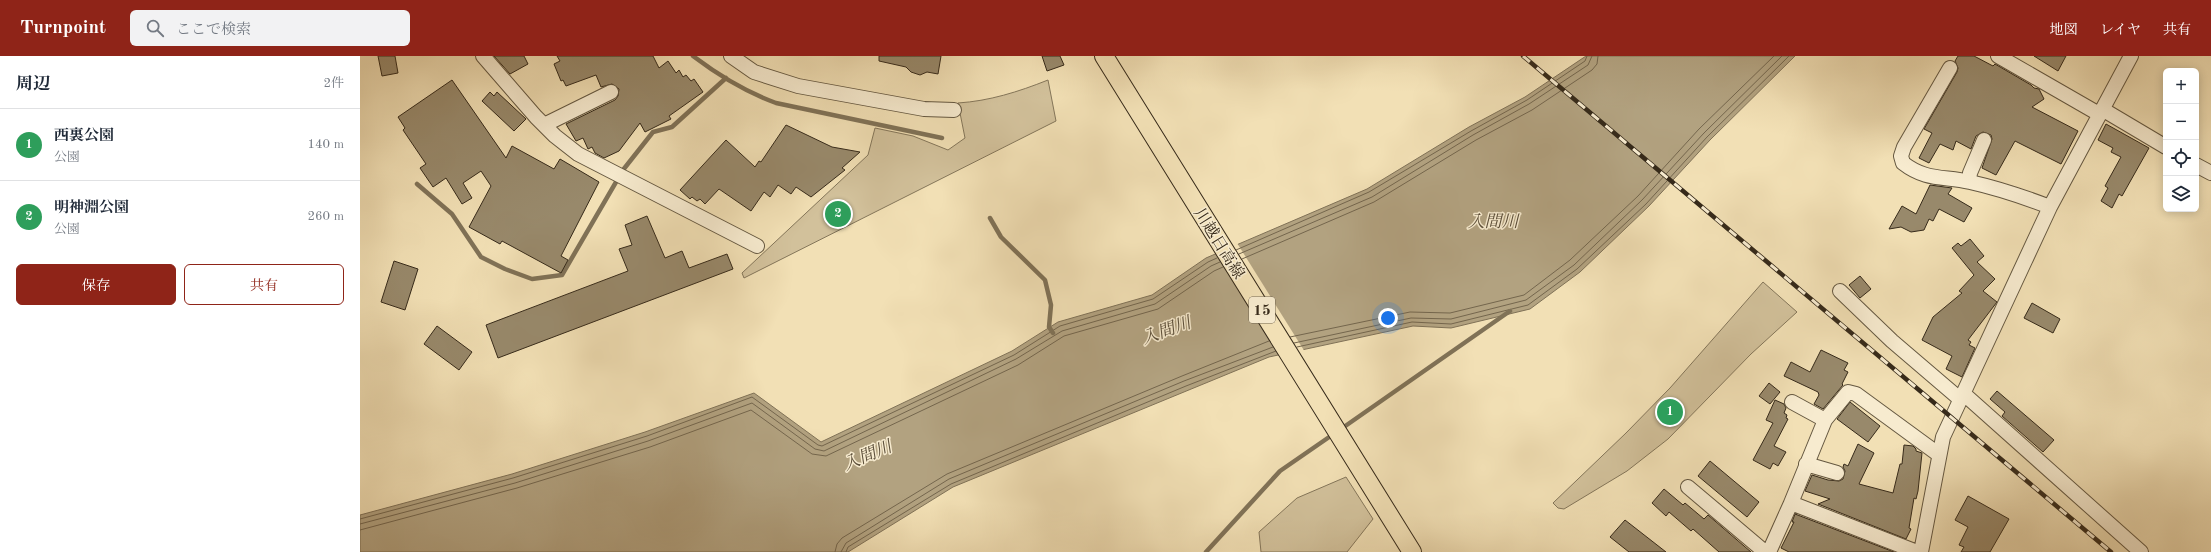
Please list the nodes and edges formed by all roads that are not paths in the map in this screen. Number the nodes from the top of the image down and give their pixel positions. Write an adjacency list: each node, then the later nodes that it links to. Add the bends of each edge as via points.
1 (483, 56): 10 (street)
2 (732, 56): 8 (street, via 754,72 772,80 924,109)
3 (1998, 56): 9 (street)
4 (2131, 56): 9 (street)
5 (1108, 62): 27 (main road, 川越日高線 / 15)
6 (1950, 68): 15 (street, via 1901,156 1903,163 1918,173 1938,179)
7 (611, 92): 10 (street)
8 (954, 110)
9 (2100, 111): 12 (street); 16 (street)
10 (544, 125): 17 (street, via 578,154)
11 (1984, 140): 15 (street)
12 (2163, 145)
13 (2199, 166): 14 (street)
14 (2211, 173)
15 (1969, 181): 16 (street)
16 (2050, 207): 19 (street)
17 (757, 246)
18 (1840, 291): 19 (street, via 1892,341)
19 (1963, 397): 22 (street, via 1943,437); 32 (street)
20 (1792, 402): 21 (street)
21 (1825, 420): 22 (street, via 1848,392 1856,394); 23 (street)
22 (1938, 454): 31 (street)
23 (1806, 464): 24 (street); 26 (street)
24 (1837, 473)
25 (1688, 487): 28 (street)
26 (1791, 502): 29 (street); 30 (street)
27 (1412, 552)
28 (1765, 552)
29 (1769, 552)
30 (1917, 552)
31 (1921, 552)
32 (2141, 552)

